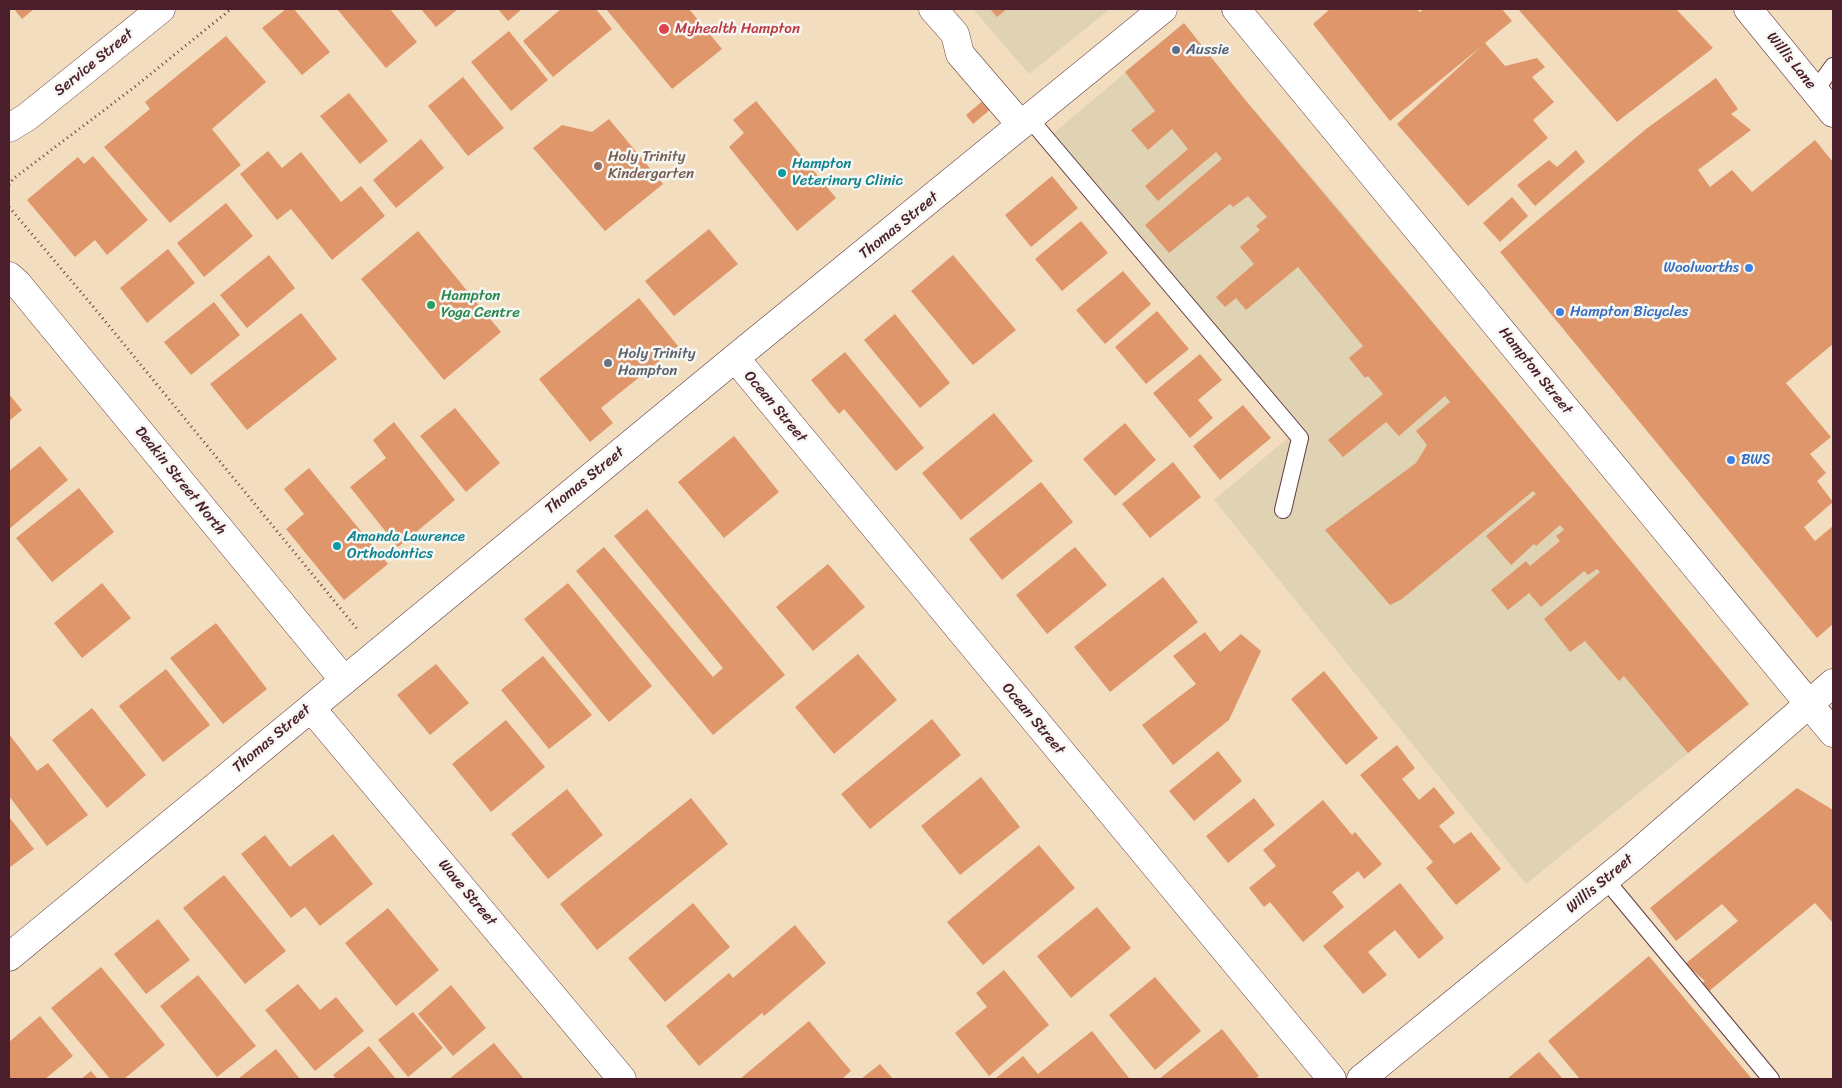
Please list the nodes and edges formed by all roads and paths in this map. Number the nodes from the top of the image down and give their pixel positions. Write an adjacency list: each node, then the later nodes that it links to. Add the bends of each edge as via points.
1 (161, 9): 11 (street, Service Street)
2 (230, 9): 13 (path)
3 (934, 9): 10 (street, via 955,34 960,54)
4 (1163, 9): 10 (street, Thomas Street)
5 (1236, 9): 21 (street, Hampton Street)
6 (1748, 9): 8 (street, Willis Lane)
7 (1833, 66): 8 (lane)
8 (1815, 91): 9 (street, Willis Lane)
9 (1833, 113)
10 (1025, 121): 16 (street, Thomas Street); 17 (lane, via 1300,438)
11 (18, 123): 12 (street, Service Street)
12 (9, 137)
13 (9, 185)
14 (9, 206): 18 (path)
15 (12, 276): 19 (street, Deakin Street North)
16 (735, 358): 19 (street, Thomas Street); 27 (street, Ocean Street)
17 (1283, 510)
18 (361, 633)
19 (344, 680): 22 (street, Thomas Street)
20 (1833, 683): 21 (street, Willis Street)
21 (1809, 704): 23 (street, Hampton Street); 24 (street, Willis Street)
22 (311, 708): 25 (street, Thomas Street); 26 (street, Wave Street)
23 (1833, 733)
24 (1606, 880): 28 (street, Willis Street); 29 (lane)
25 (9, 957)
26 (622, 1079)
27 (1332, 1079)
28 (1360, 1079)
29 (1771, 1079)

